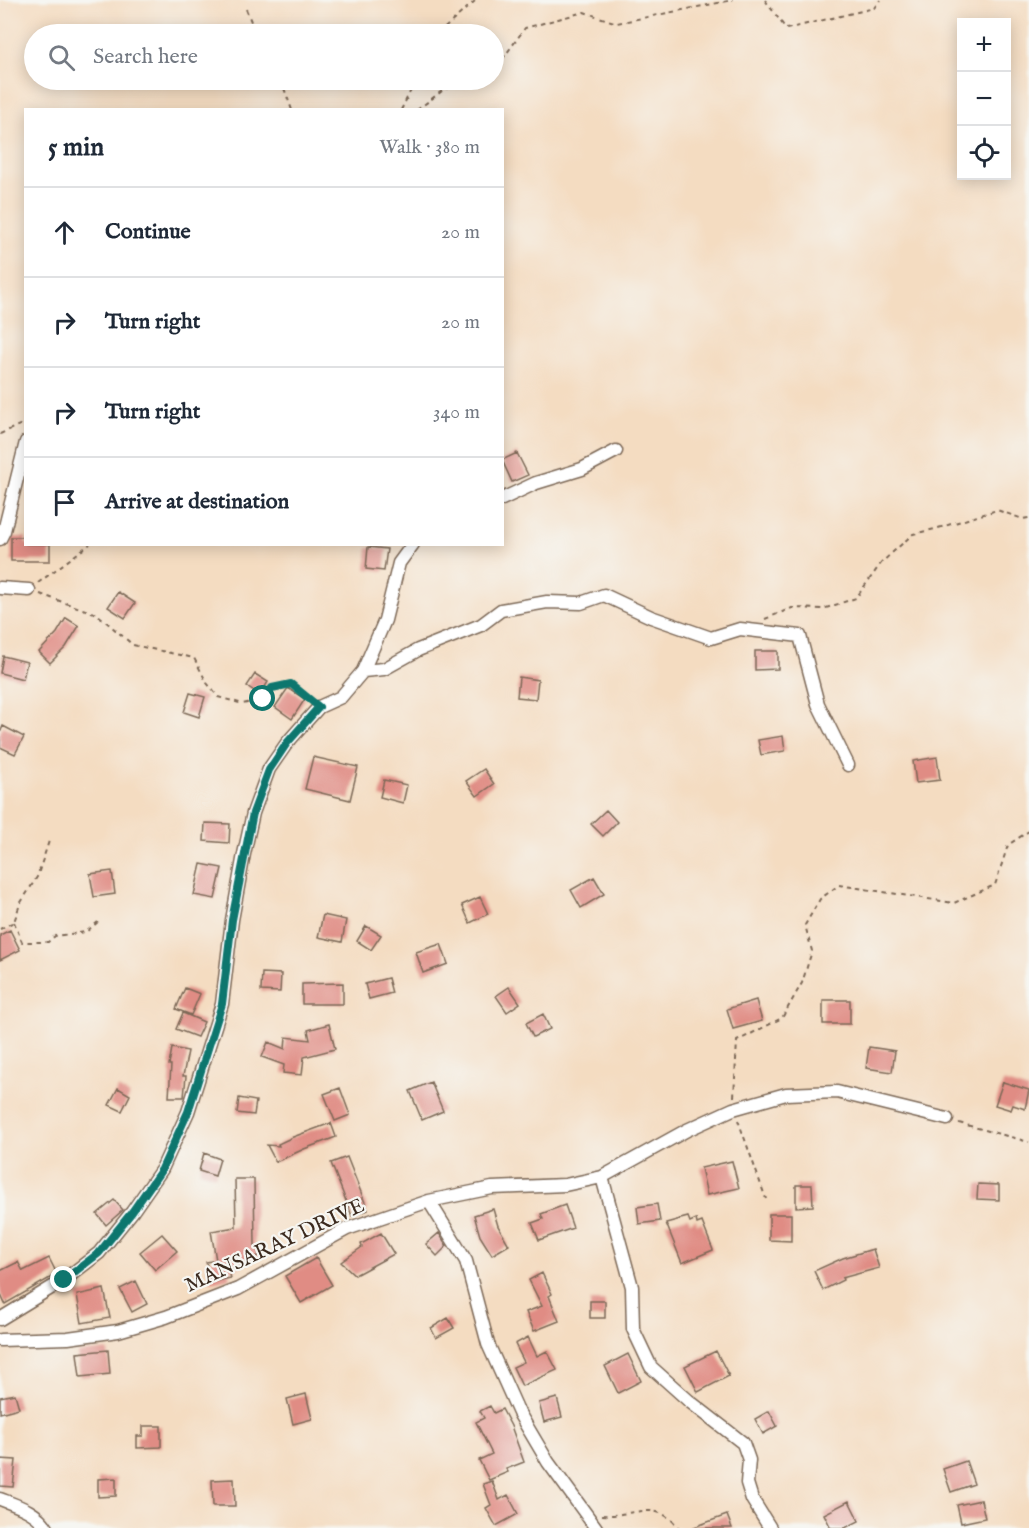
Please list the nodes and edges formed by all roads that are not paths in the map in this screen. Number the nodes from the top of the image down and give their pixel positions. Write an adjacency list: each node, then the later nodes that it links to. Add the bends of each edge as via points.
1 (24, 450): 4 (street)
2 (616, 451): 3 (street, via 582,469)
3 (504, 498)
4 (0, 539)
5 (412, 546): 8 (street, via 399,563 385,620)
6 (0, 588): 7 (street)
7 (29, 590)
8 (363, 671): 9 (street, via 384,669 418,650 481,625 501,610 547,602 581,603 604,596 711,638 740,629 800,636 818,704); 13 (street, via 341,697 319,707 269,770 253,813 232,920 222,1004 188,1112 162,1169 99,1253 64,1280)
9 (848, 765)
10 (947, 1119): 11 (street, MANSARAY DRIVE, via 837,1092 786,1094 734,1109 687,1130)
11 (602, 1177): 12 (street, MANSARAY DRIVE, via 556,1186 492,1188); 18 (street, via 632,1287 633,1329 651,1367 743,1443 749,1460 747,1483 752,1499)
12 (429, 1201): 14 (street, MANSARAY DRIVE, via 347,1229 238,1288 166,1317 118,1331 78,1337); 17 (street, via 466,1261 488,1344 519,1413 548,1462)
13 (0, 1319)
14 (0, 1340)
15 (0, 1500): 16 (street, via 26,1508)
16 (47, 1528)
17 (596, 1528)
18 (770, 1528)

